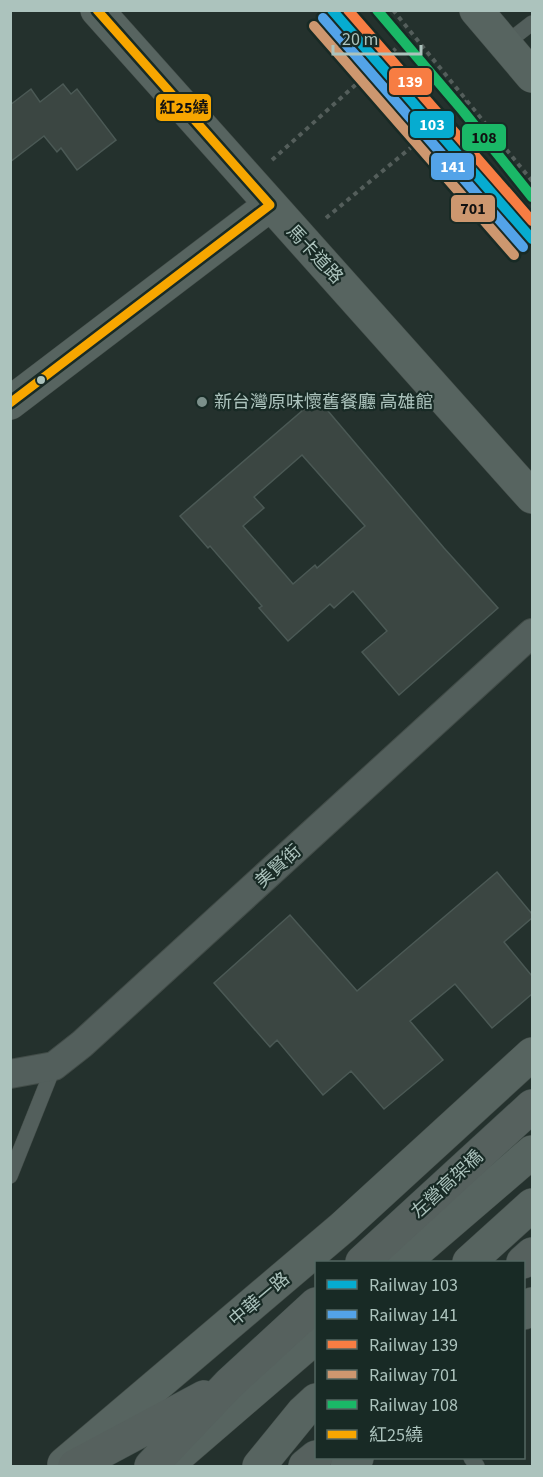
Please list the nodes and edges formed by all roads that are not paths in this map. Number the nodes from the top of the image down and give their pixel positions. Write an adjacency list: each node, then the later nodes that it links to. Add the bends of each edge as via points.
1 (97, 10): 6 (street, 馬卡道路)
2 (476, 10): 4 (street)
3 (532, 23): 4 (lane)
4 (505, 44): 5 (street)
5 (532, 76)
6 (270, 206): 7 (street); 8 (street, 馬卡道路)
7 (10, 403)
8 (532, 497)
9 (532, 633): 11 (street, 美賢街)
10 (532, 1054): 24 (street, 中華一路, via 343,1227)
11 (54, 1066): 12 (street, 美賢街); 15 (lane)
12 (10, 1074)
13 (532, 1106): 17 (main road, 左營高架橋)
14 (532, 1152): 18 (street)
15 (10, 1176)
16 (532, 1205): 19 (street)
17 (364, 1261)
18 (406, 1261)
19 (471, 1261)
20 (315, 1305): 22 (main road)
21 (315, 1338): 27 (street)
22 (229, 1384): 25 (main road); 26 (main road)
23 (315, 1401): 28 (street)
24 (61, 1467)
25 (75, 1467)
26 (151, 1467)
27 (166, 1467)
28 (259, 1467)

